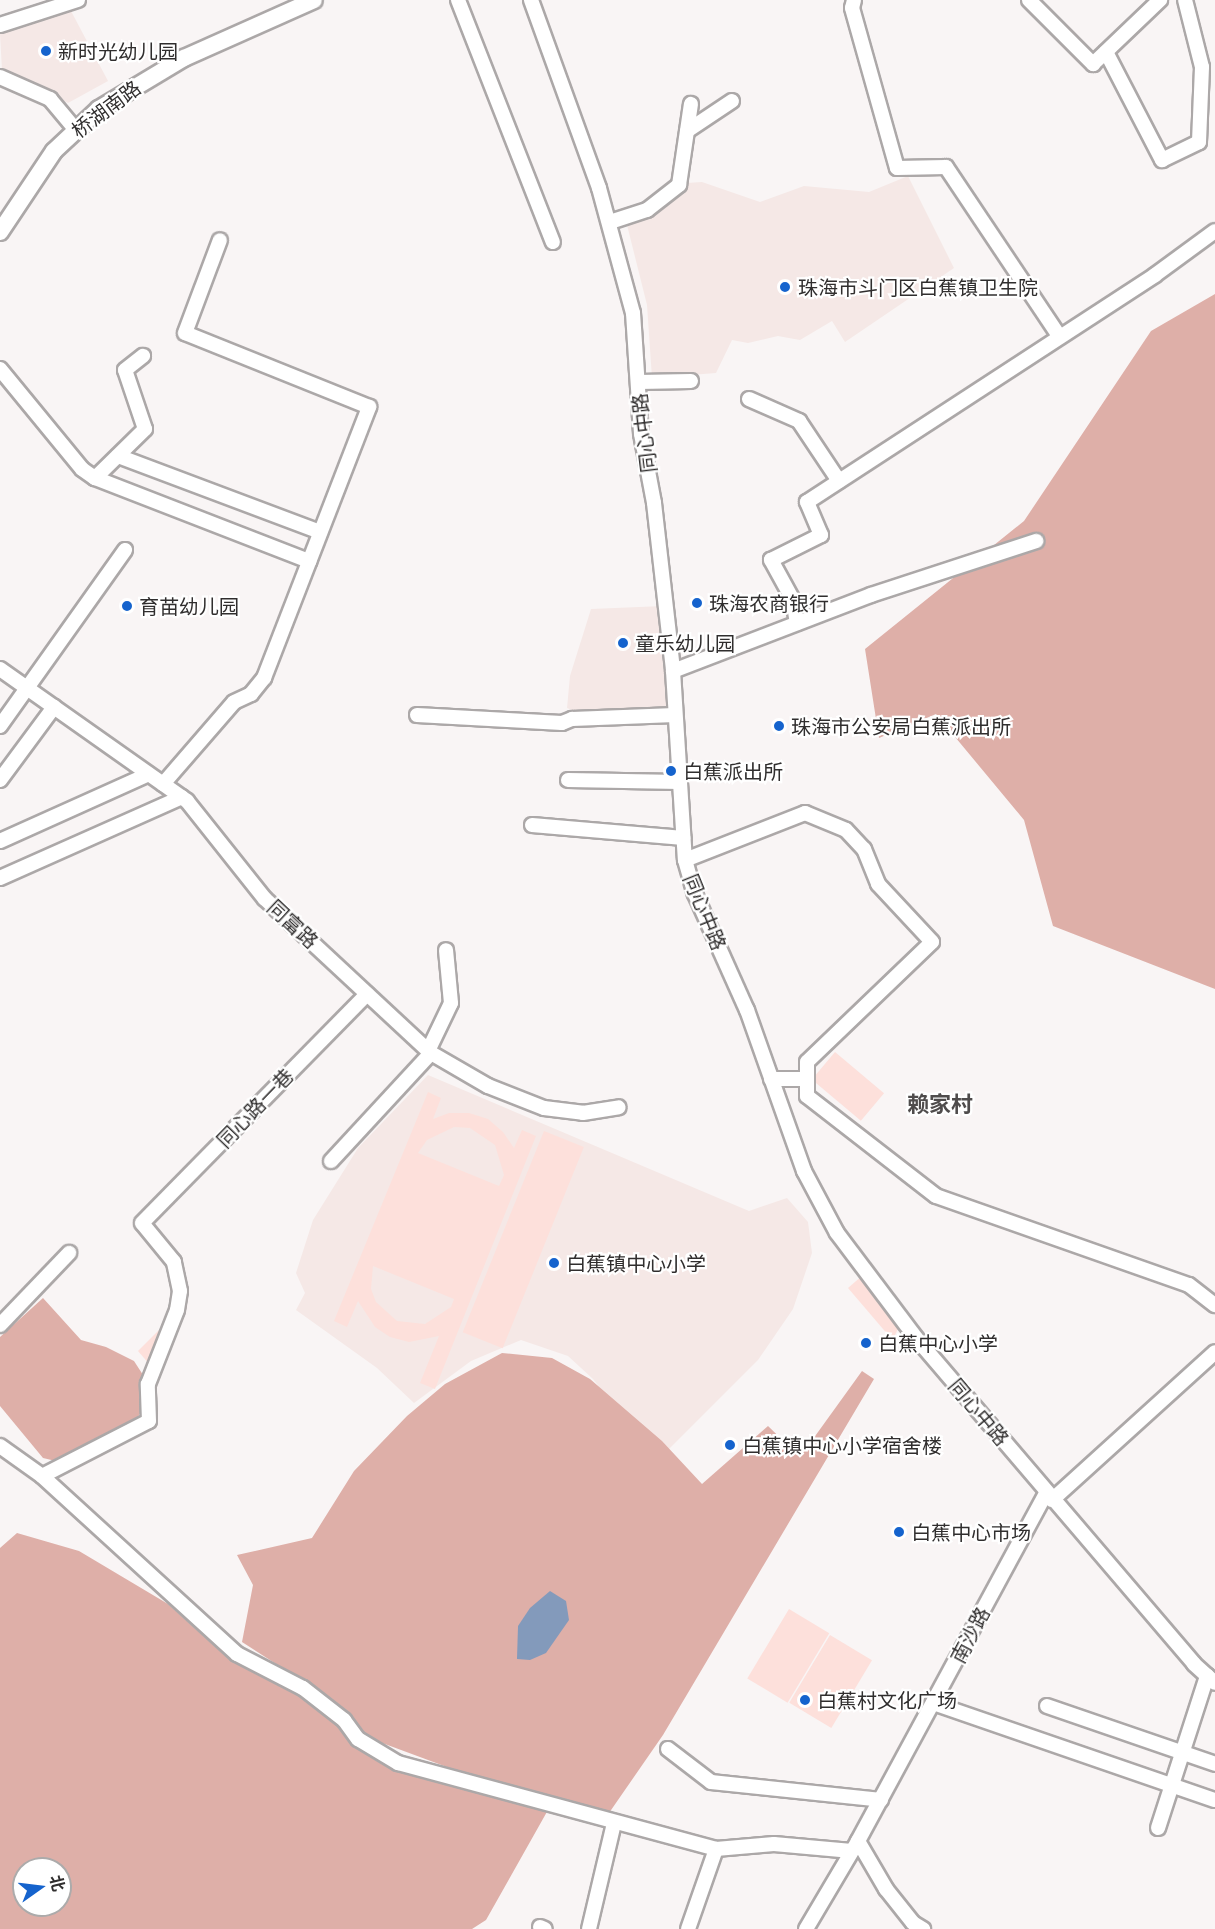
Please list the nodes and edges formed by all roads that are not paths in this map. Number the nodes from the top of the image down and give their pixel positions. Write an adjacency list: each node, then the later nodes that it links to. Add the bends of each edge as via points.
1 (78, 0): 9 (street)
2 (314, 0): 14 (main road, 桥湖南路, via 184,58 99,109)
3 (458, 0): 20 (street)
4 (531, 0): 16 (street, 同心中路)
5 (854, 0): 21 (street, via 852,8 897,168 946,167)
6 (1029, 0): 10 (street, via 1093,64)
7 (1161, 0): 10 (street)
8 (1185, 0): 10 (street, via 1202,67 1200,141 1162,160)
9 (0, 25)
10 (1106, 52)
11 (0, 77): 14 (street, via 50,99)
12 (732, 101): 15 (street)
13 (691, 104): 15 (street)
14 (75, 129): 18 (main road, 桥湖南路, via 36,174)
15 (687, 131): 16 (street, via 679,185 647,210)
16 (610, 222): 25 (street, 同心中路, via 633,313)
17 (1215, 231): 21 (street)
18 (0, 232)
19 (220, 240): 30 (street, via 185,333 369,408)
20 (553, 242)
21 (1059, 336): 29 (street)
22 (143, 356): 27 (street, via 125,370 145,429)
23 (0, 369): 28 (street, via 82,469)
24 (691, 381): 25 (street)
25 (639, 382): 36 (street, 同心中路, via 641,434 654,503)
26 (749, 399): 29 (street, via 799,421)
27 (118, 456): 28 (street); 30 (street)
28 (95, 478): 33 (street)
29 (839, 481): 34 (street, via 807,502 821,535 771,560 793,600)
30 (321, 532): 33 (street)
31 (1036, 541): 34 (street)
32 (125, 550): 37 (street)
33 (309, 561): 46 (street, via 264,678 251,694 234,702)
34 (796, 623): 36 (street)
35 (1, 670): 37 (street, 同富路)
36 (673, 671): 40 (street, 同心中路)
37 (27, 688): 38 (street, 同富路); 41 (street)
38 (54, 707): 42 (street, 同富路); 43 (street)
39 (417, 715): 40 (street, via 562,723 572,719)
40 (675, 715): 45 (street, 同心中路)
41 (0, 726)
42 (149, 774): 46 (street, 同富路); 50 (street)
43 (0, 780)
44 (568, 780): 45 (street)
45 (680, 782): 49 (street, 同心中路)
46 (163, 784): 47 (street, 同富路)
47 (182, 797): 52 (street); 54 (street, 同富路, via 204,818 265,898)
48 (532, 825): 49 (street)
49 (683, 838): 51 (street, 同心中路)
50 (0, 841)
51 (685, 860): 56 (street, 同心中路, via 694,894 747,1010); 57 (street, via 805,813 820,817 857,841 871,860 878,884 932,942 807,1062)
52 (0, 878)
53 (446, 950): 55 (street, via 451,1003)
54 (367, 994): 55 (street, 同富路); 65 (street, 同心路一巷, via 142,1223 174,1262 180,1291 177,1310 148,1384 149,1421)
55 (430, 1052): 58 (street, 同富路, via 488,1086 544,1108 583,1113); 59 (street)
56 (771, 1079): 57 (street); 66 (street, 同心中路, via 804,1172 837,1233 916,1338)
57 (807, 1079): 61 (street, via 807,1096 936,1196 1189,1285)
58 (619, 1107)
59 (332, 1161)
60 (69, 1253): 62 (street)
61 (1215, 1305)
62 (0, 1325)
63 (1215, 1352): 66 (street, 南沙路)
64 (0, 1446): 65 (street)
65 (42, 1476): 76 (street, via 237,1654 303,1688 377,1753 398,1763)
66 (1049, 1496): 67 (street, 同心中路); 68 (street, 南沙路)
67 (1211, 1680): 71 (street)
68 (933, 1703): 73 (street); 74 (street, 南沙路)
69 (1047, 1706): 71 (street)
70 (668, 1749): 74 (street, via 711,1782)
71 (1182, 1752): 72 (street); 73 (street)
72 (1215, 1764)
73 (1172, 1785): 75 (street); 77 (street)
74 (881, 1800): 78 (street, 南沙路)
75 (1215, 1800)
76 (614, 1823): 79 (street); 80 (street)
77 (1158, 1828)
78 (855, 1846): 79 (street, via 774,1844); 82 (street, 南沙路); 83 (street, via 913,1923)
79 (716, 1850): 81 (street)
80 (589, 1929)
81 (688, 1929)
82 (806, 1929)
83 (923, 1929)

